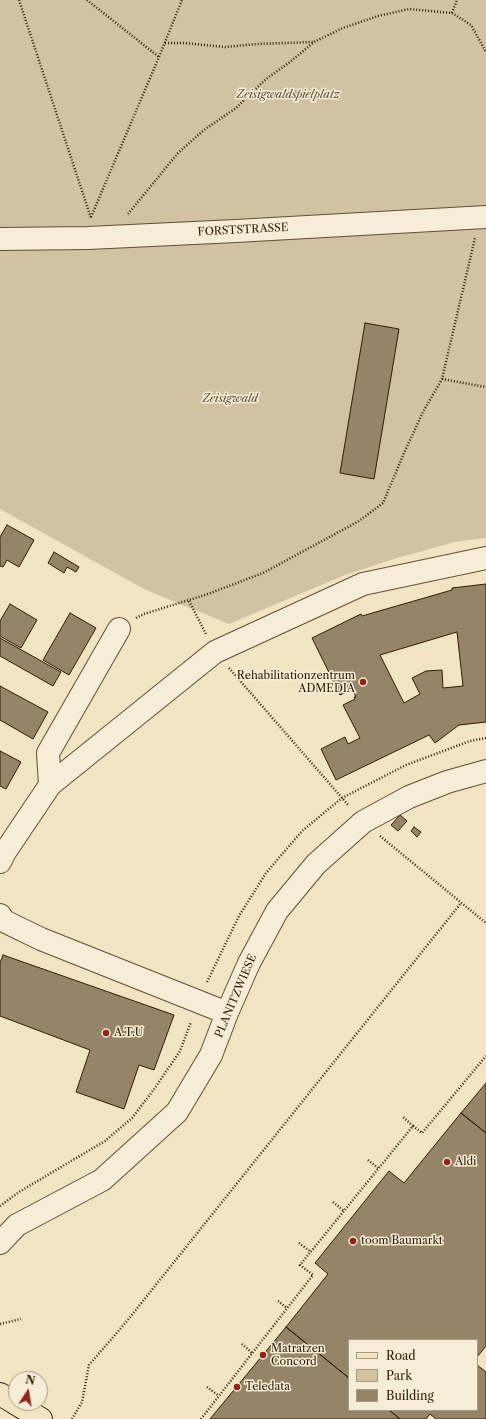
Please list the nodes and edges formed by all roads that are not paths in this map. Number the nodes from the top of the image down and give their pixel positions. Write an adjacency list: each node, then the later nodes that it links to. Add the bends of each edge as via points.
1 (483, 217): 2 (street, FORSTSTRASSE, via 244,230 89,228)
2 (0, 240)
3 (486, 558): 6 (street, via 363,584 215,652)
4 (119, 629): 6 (street, via 48,753)
5 (486, 771): 9 (street, PLANITZWIESE, via 447,782 409,797 363,822 316,864 276,912)
6 (50, 785): 7 (street)
7 (0, 862)
8 (0, 915): 9 (street, via 4,921 41,939)
9 (226, 1013): 10 (street, PLANITZWIESE, via 211,1055 177,1112 102,1180 17,1225)
10 (0, 1243)
11 (0, 1394): 12 (main road)
12 (41, 1419)

